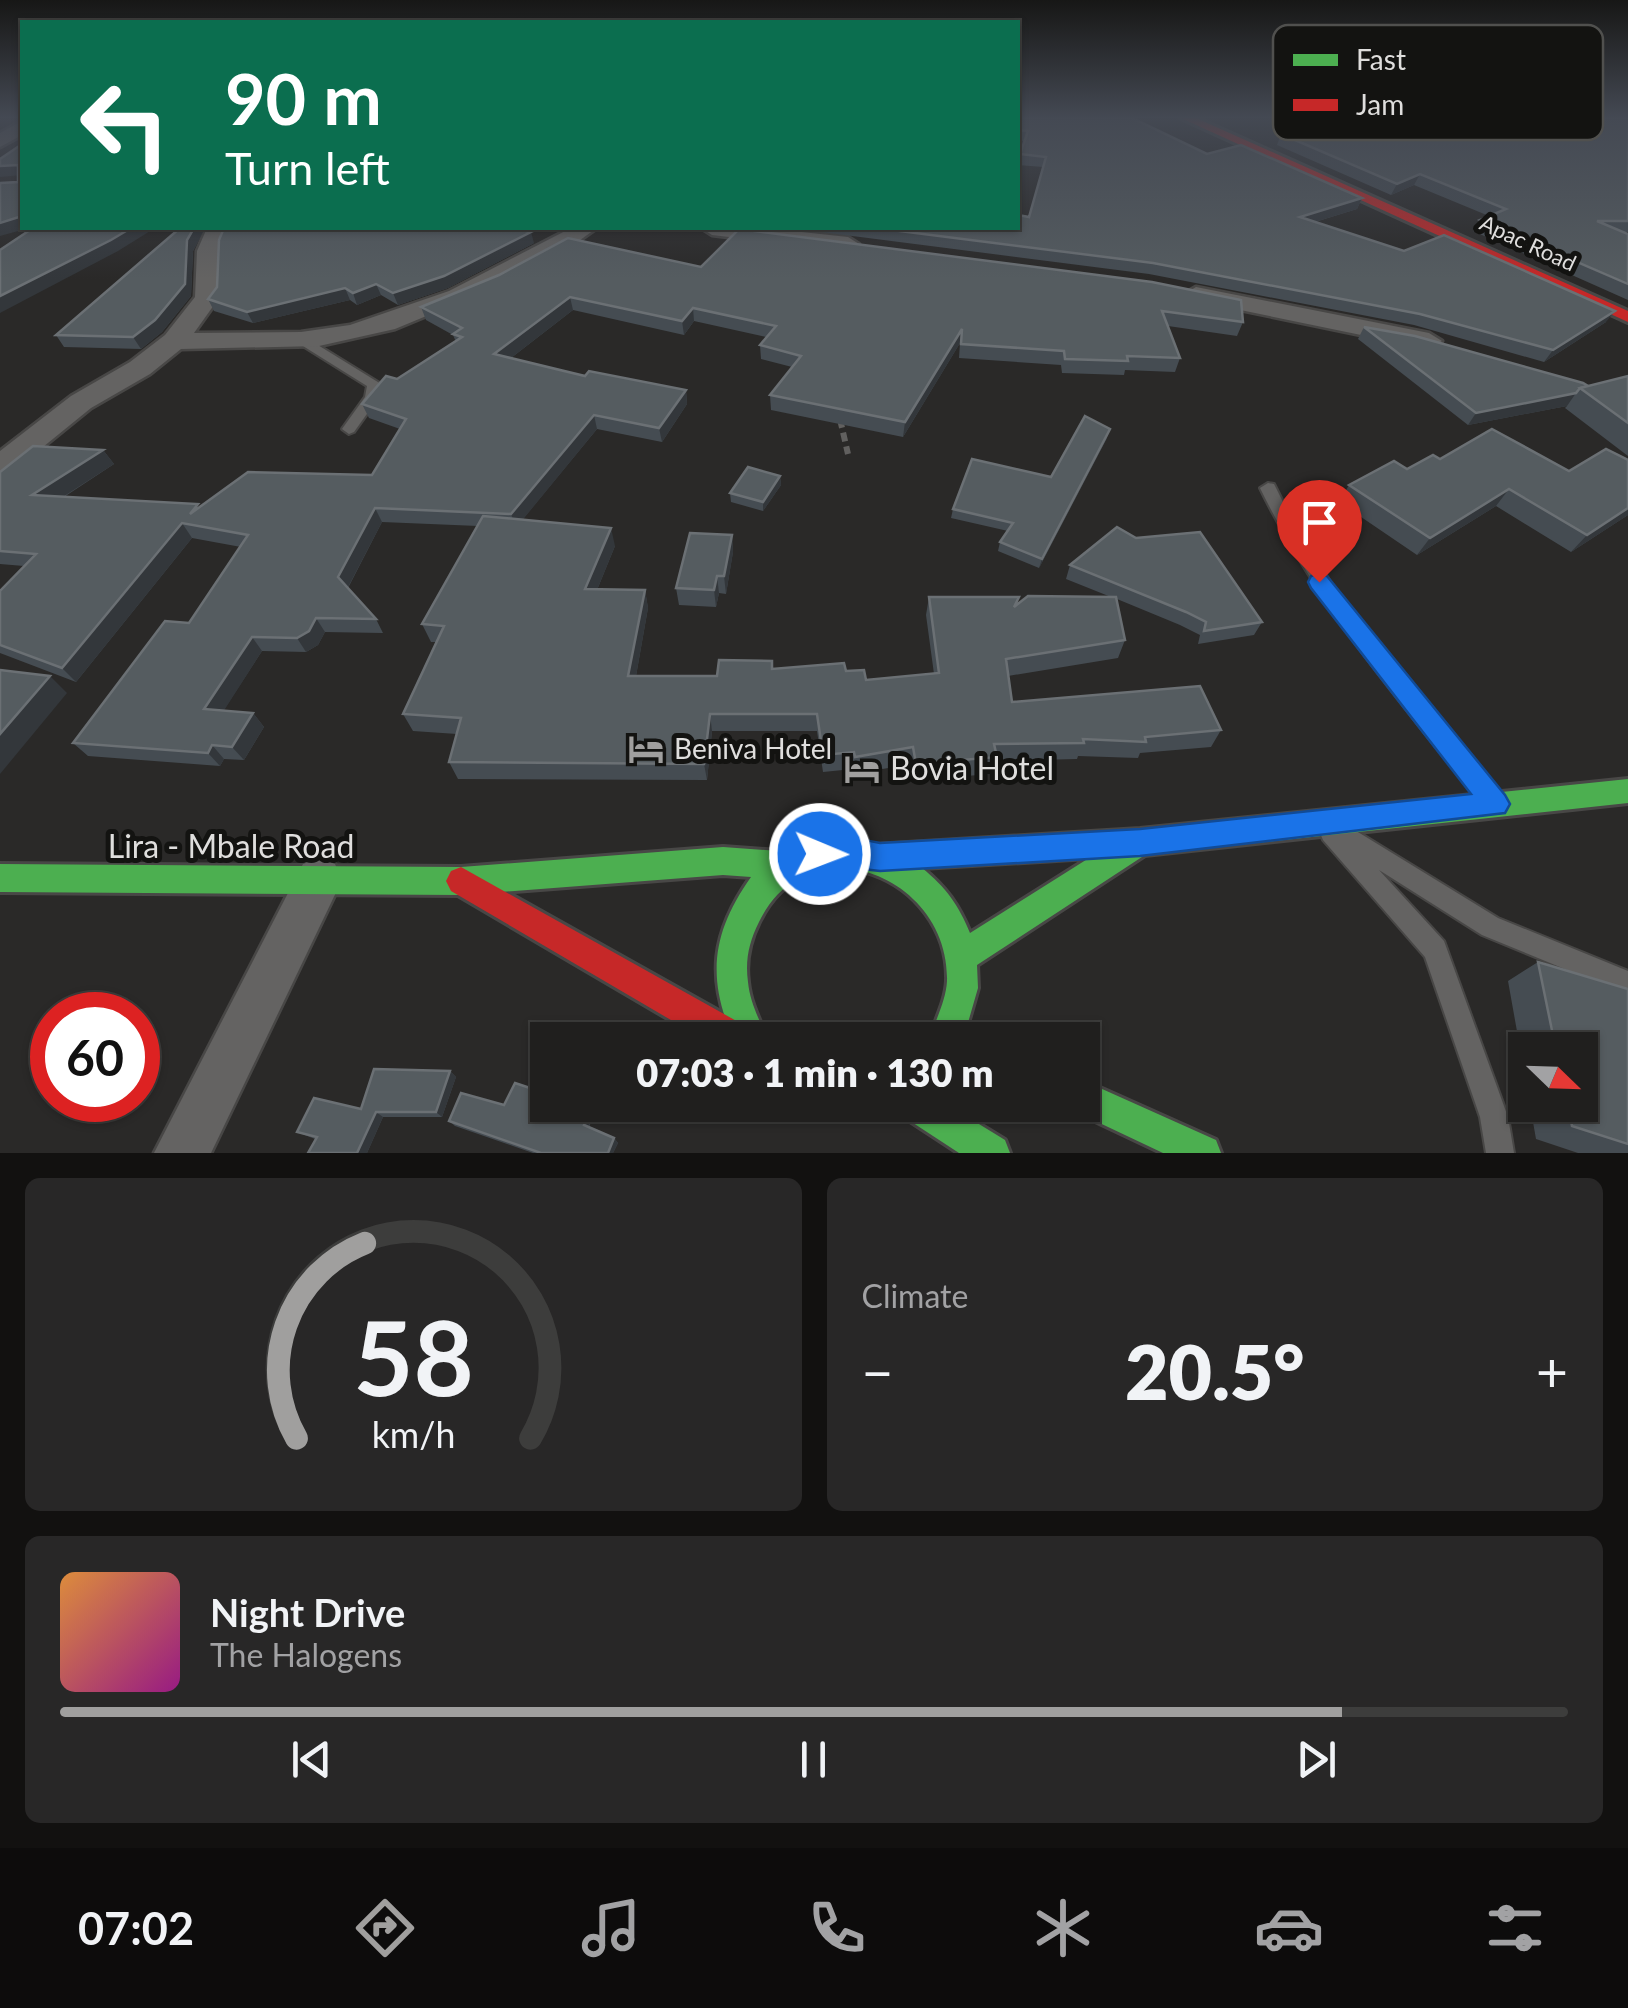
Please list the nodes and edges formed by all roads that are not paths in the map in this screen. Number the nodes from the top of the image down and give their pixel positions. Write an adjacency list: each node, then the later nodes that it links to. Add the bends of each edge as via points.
1 (1308, 172): 7 (main road, Apac Road)
2 (217, 230): 9 (street, via 209,251 208,298)
3 (582, 230): 8 (street, via 472,290 382,326)
4 (728, 230): 5 (street)
5 (880, 249)
6 (1165, 288): 10 (street)
7 (1628, 316)
8 (300, 338): 9 (street); 11 (lane, via 374,384)
9 (174, 341): 12 (street)
10 (1448, 346)
11 (349, 428)
12 (0, 466)
13 (1268, 488): 15 (lane, via 1334,604)
14 (1628, 791): 15 (main road)
15 (1496, 804): 16 (main road)
16 (1320, 821): 17 (main road); 24 (lane, via 1490,926); 33 (lane, via 1435,950 1494,1117)
17 (1140, 842): 18 (main road); 23 (main road)
18 (880, 857): 19 (main road, via 850,851); 23 (main road, via 934,893)
19 (791, 864): 22 (main road, Lira - Mbale Road, via 723,861); 26 (main road, via 743,912 732,946 729,982)
20 (0, 878): 21 (main road, Lira - Mbale Road)
21 (318, 880): 22 (main road, Lira - Mbale Road); 30 (street)
22 (461, 881): 25 (main road)
23 (964, 956): 27 (main road)
24 (1628, 983)
25 (706, 1022)
26 (741, 1022)
27 (965, 1022)
28 (1100, 1106): 32 (main road)
29 (943, 1122): 31 (main road)
30 (182, 1153)
31 (992, 1153)
32 (1203, 1153)
33 (1500, 1153)

